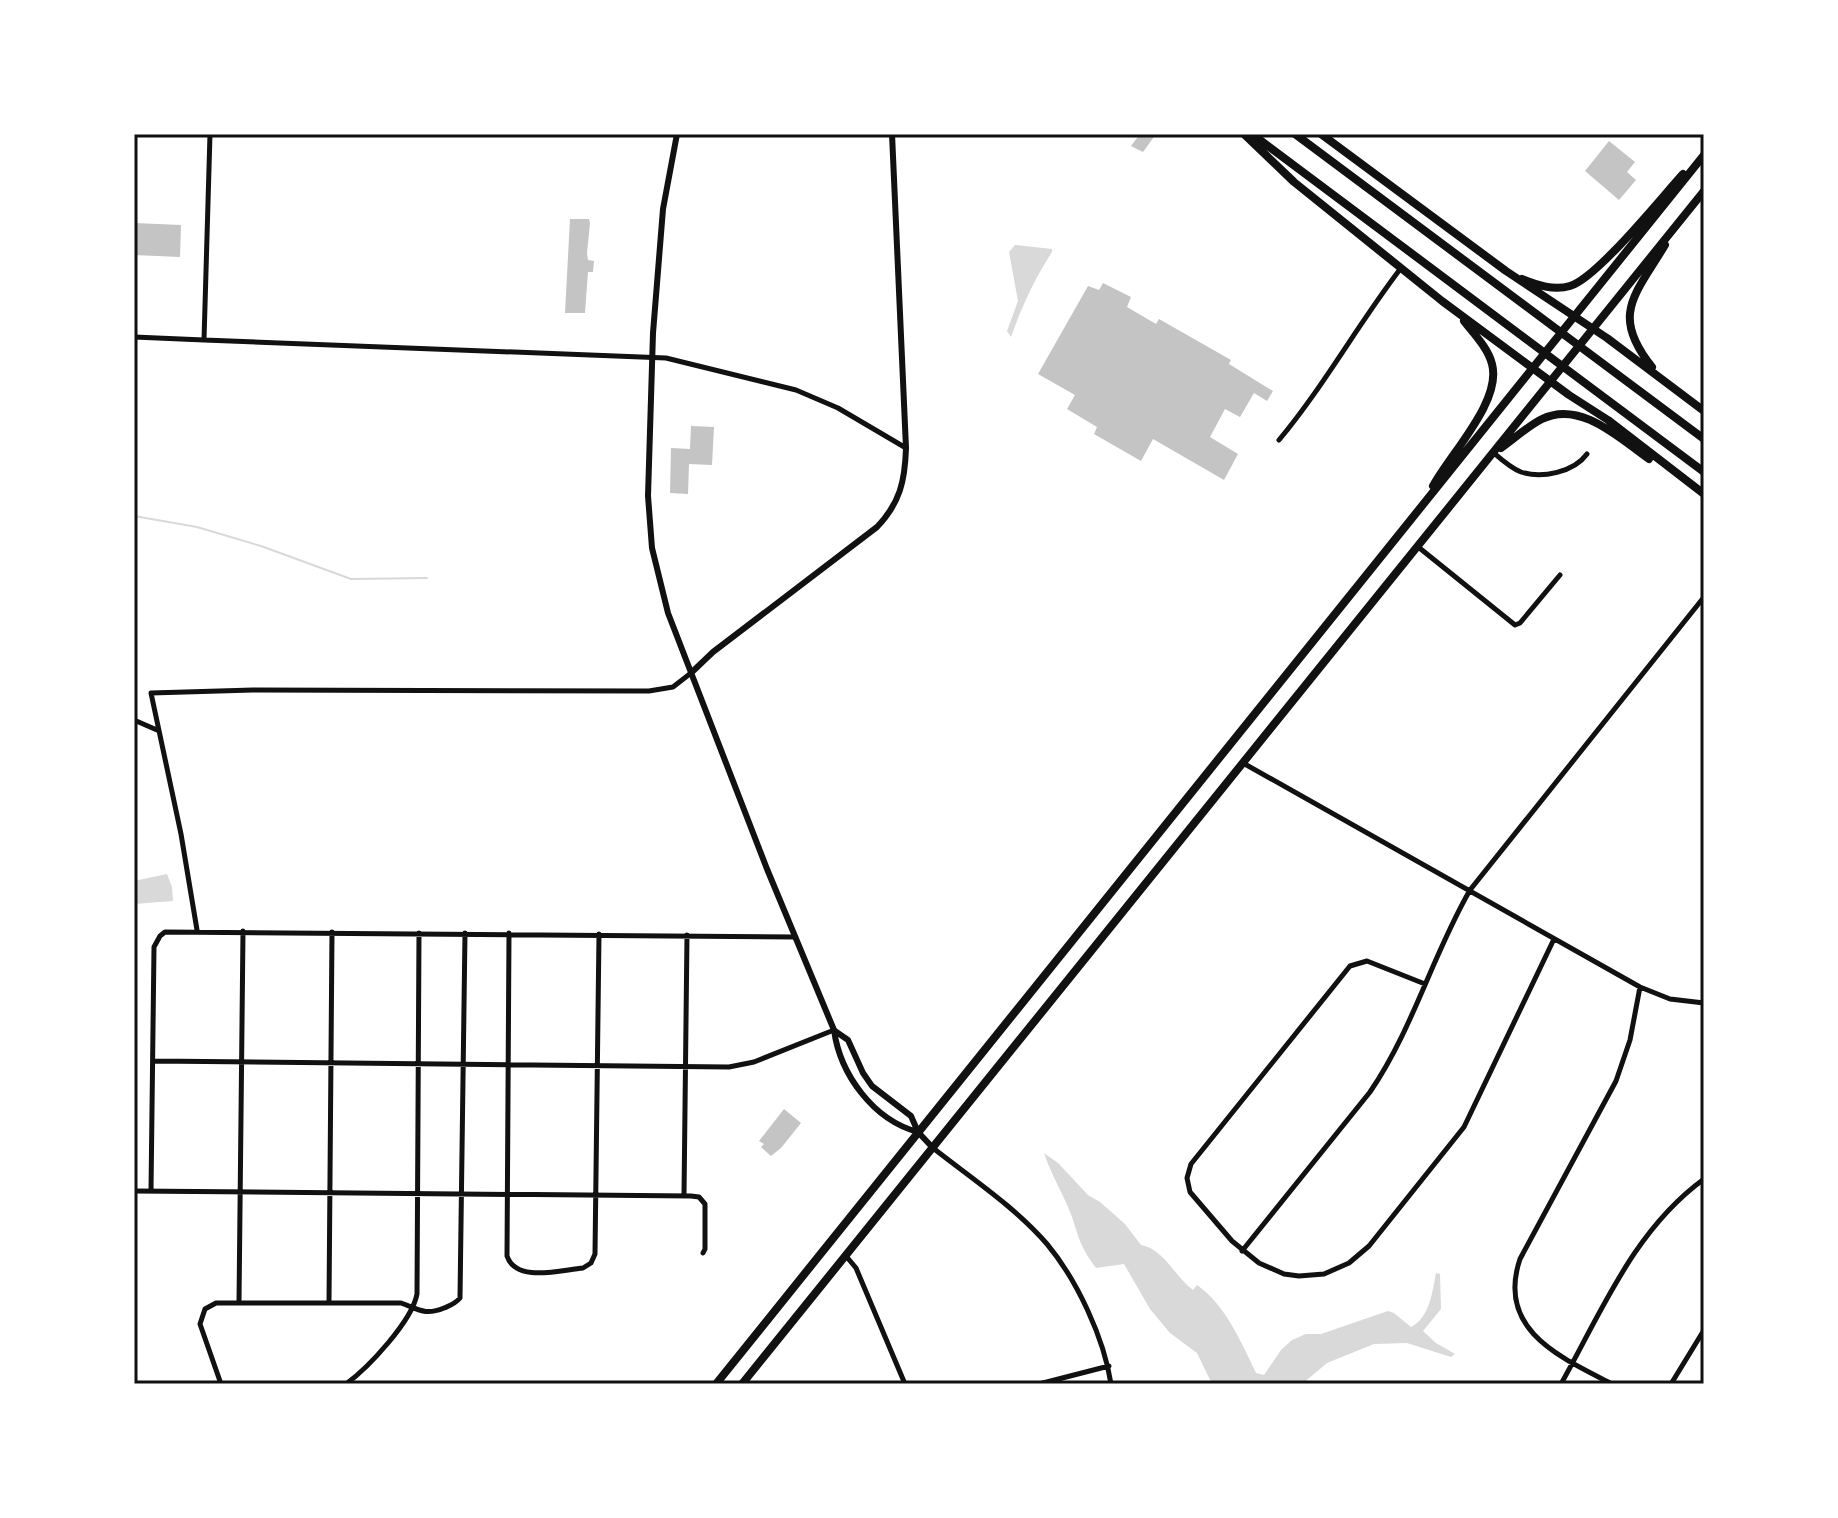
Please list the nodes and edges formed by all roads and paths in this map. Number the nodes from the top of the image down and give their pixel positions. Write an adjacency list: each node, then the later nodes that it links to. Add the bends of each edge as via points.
1 (210, 134): 17 (street)
2 (677, 134): 18 (street, via 663,209)
3 (892, 134): 25 (street)
4 (1244, 134): 11 (main road, via 1294,182)
5 (1252, 134): 28 (main road)
6 (1295, 134): 23 (main road)
7 (1321, 134): 12 (main road)
8 (1703, 156): 12 (main road, via 1580,282 1557,288); 14 (main road)
9 (1704, 191): 10 (main road)
10 (1680, 220): 15 (main road); 20 (main road, via 1628,318 1632,340)
11 (1402, 268): 13 (main road); 24 (street)
12 (1506, 271): 14 (main road)
13 (1457, 311): 19 (main road); 31 (main road, via 1491,359 1493,389)
14 (1575, 317): 15 (main road); 19 (main road)
15 (1592, 328): 20 (main road); 21 (main road)
16 (134, 337): 17 (street)
17 (204, 340): 18 (street)
18 (652, 357): 25 (street, via 796,390); 35 (street, via 650,535 668,613)
19 (1533, 369): 21 (main road); 31 (main road)
20 (1660, 377): 22 (main road)
21 (1550, 381): 26 (main road); 29 (main road)
22 (1704, 411)
23 (1704, 439)
24 (1279, 440)
25 (906, 448): 35 (street, via 904,482 888,516)
26 (1494, 453): 27 (street, via 1517,471 1536,474 1568,470); 29 (main road, via 1540,420 1570,414 1591,420); 32 (main road)
27 (1587, 454)
28 (1704, 472)
29 (1693, 486): 30 (main road)
30 (1704, 494)
31 (1423, 504): 62 (main road)
32 (1417, 546): 33 (street, via 1515,625); 38 (main road)
33 (1560, 575)
34 (1704, 597): 39 (street)
35 (691, 673): 37 (street, via 673,687 649,691 151,693); 48 (street)
36 (134, 720): 37 (street)
37 (157, 730): 40 (street)
38 (1242, 762): 39 (street); 63 (main road)
39 (1470, 890): 49 (street); 50 (street)
40 (197, 930): 41 (street); 54 (street, via 171,930 154,947)
41 (243, 931): 42 (street); 55 (street)
42 (332, 932): 43 (street); 56 (street)
43 (419, 933): 44 (street); 57 (street)
44 (465, 933): 45 (street); 58 (street)
45 (509, 933): 46 (street); 59 (street)
46 (599, 934): 47 (street); 60 (street)
47 (687, 935): 48 (street); 61 (street)
48 (795, 937): 53 (street)
49 (1554, 939): 51 (street); 74 (street, via 1464,1127 1369,1246 1339,1268 1312,1276 1272,1270)
50 (1425, 984): 74 (street, via 1398,1047 1370,1092); 74 (street, via 1367,961 1350,966 1191,1164 1190,1192)
51 (1640, 987): 52 (street, via 1670,999); 81 (street, via 1616,1081 1516,1270 1515,1294 1526,1326 1540,1343)
52 (1704, 1003)
53 (834, 1030): 61 (street, via 754,1062); 62 (street, via 848,1040 872,1086 911,1116); 62 (street, via 856,1088 903,1128)
54 (153, 1061): 55 (street); 66 (street)
55 (242, 1062): 56 (street); 67 (street)
56 (330, 1063): 57 (street); 68 (street)
57 (420, 1064): 58 (street); 69 (street)
58 (464, 1064): 59 (street); 71 (street)
59 (508, 1064): 60 (street); 70 (street)
60 (597, 1064): 61 (street); 72 (street)
61 (686, 1066): 73 (street)
62 (918, 1132): 63 (street); 85 (main road)
63 (933, 1148): 76 (main road); 82 (street, via 1047,1244 1079,1295)
64 (1704, 1179): 81 (street, via 1641,1243)
65 (134, 1191): 66 (street)
66 (151, 1191): 67 (street)
67 (240, 1192): 68 (street); 77 (street)
68 (329, 1192): 69 (street); 78 (street)
69 (418, 1193): 71 (street); 79 (street)
70 (506, 1193): 71 (street); 72 (street); 72 (street, via 507,1256 513,1268 524,1272 586,1267 593,1259)
71 (463, 1194): 79 (street, via 460,1298 431,1313)
72 (596, 1196): 73 (street)
73 (684, 1196): 75 (street, via 699,1197 705,1204)
74 (1242, 1251)
75 (703, 1253)
76 (846, 1256): 86 (main road); 87 (street, via 856,1268)
77 (239, 1302): 78 (street); 83 (street, via 216,1303 202,1314 200,1324)
78 (329, 1302): 79 (street, via 401,1303)
79 (413, 1309): 84 (street)
80 (1704, 1330): 92 (street)
81 (1573, 1363): 90 (street); 91 (street)
82 (1109, 1366): 88 (street); 89 (street)
83 (221, 1384)
84 (346, 1384)
85 (716, 1384)
86 (742, 1384)
87 (905, 1384)
88 (1039, 1384)
89 (1111, 1384)
90 (1561, 1384)
91 (1612, 1384)
92 (1671, 1384)

